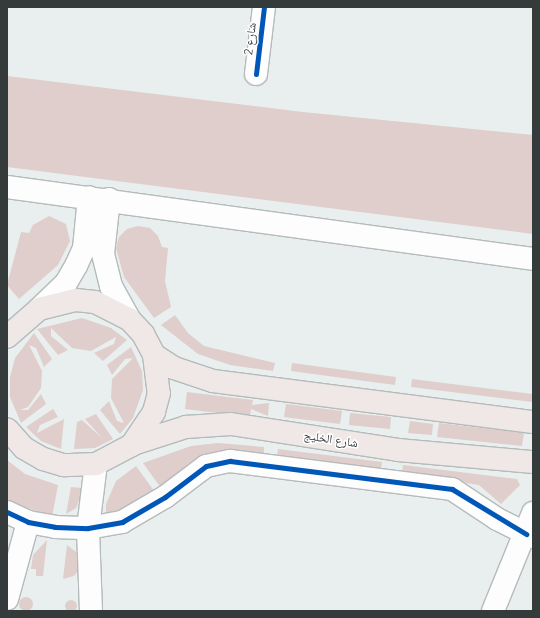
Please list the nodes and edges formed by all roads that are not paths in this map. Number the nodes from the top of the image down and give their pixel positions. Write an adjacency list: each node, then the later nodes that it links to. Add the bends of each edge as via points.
1 (264, 7): 2 (street, شارع 2)
2 (256, 74)
3 (7, 186): 4 (street)
4 (99, 198): 5 (street); 6 (street, via 76,266 66,283); 7 (street, via 103,254 111,286)
5 (533, 259)
6 (39, 309): 7 (main road, via 57,302 89,302 113,309); 8 (main road)
7 (129, 319): 9 (main road, via 143,334)
8 (7, 336)
9 (154, 354): 10 (main road, via 174,368 213,381); 12 (main road, via 158,374 157,400 144,430)
10 (533, 422)
11 (7, 430): 14 (main road, via 24,448 43,459 63,465)
12 (132, 445): 13 (main road, شارع الخليج, via 186,427 231,424 398,450); 14 (main road)
13 (533, 462)
14 (96, 464): 18 (street)
15 (7, 512): 17 (street)
16 (533, 514): 19 (street)
17 (28, 522): 18 (street); 20 (street)
18 (88, 528): 19 (street, via 136,516 206,466 230,461 452,488); 21 (street)
19 (530, 535): 22 (street)
20 (7, 599)
21 (91, 611)
22 (493, 611)

